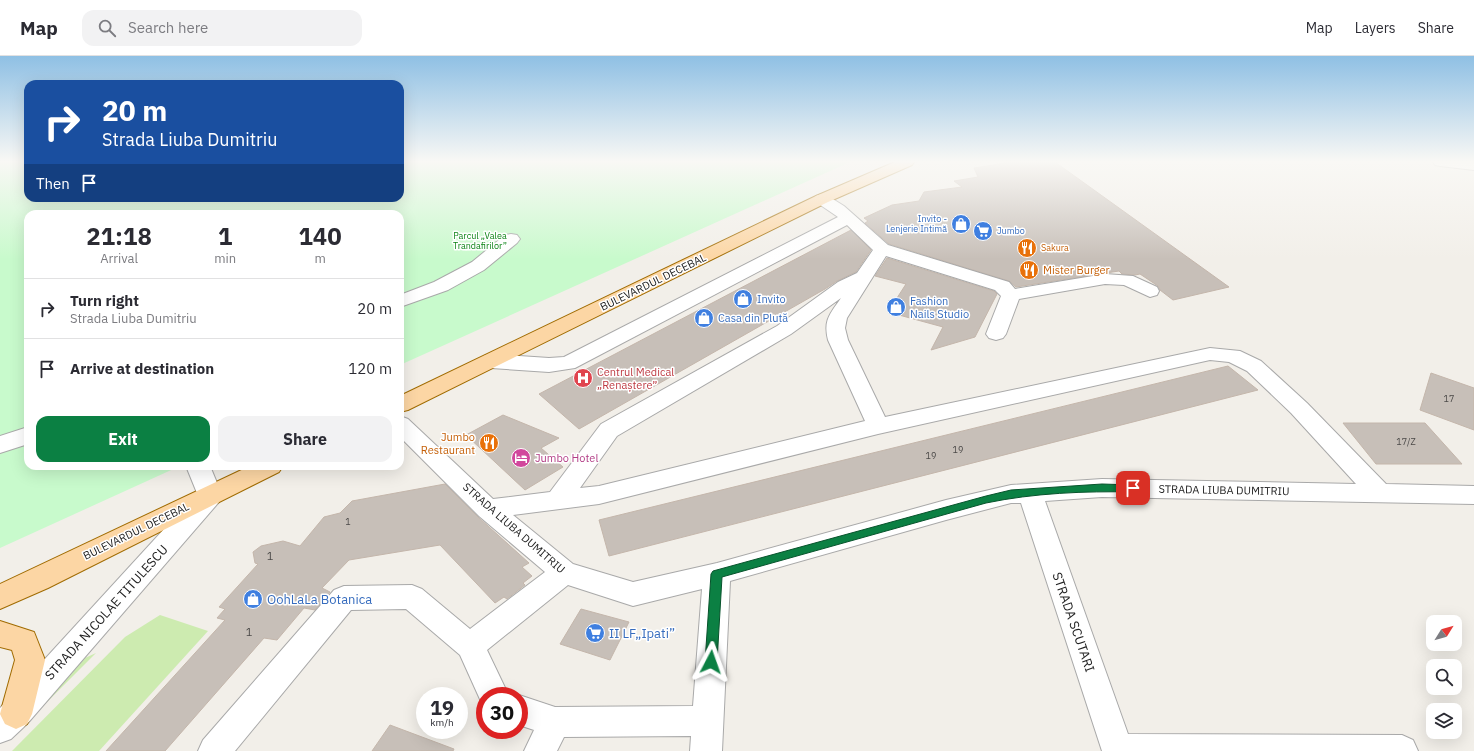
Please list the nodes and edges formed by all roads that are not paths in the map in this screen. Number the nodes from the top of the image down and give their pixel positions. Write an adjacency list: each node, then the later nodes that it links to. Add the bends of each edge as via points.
1 (832, 194): 2 (main road, BULEVARDUL DECEBAL)
2 (822, 199): 3 (street); 11 (main road, BULEVARDUL DECEBAL)
3 (848, 218): 5 (street); 11 (street, via 568,364)
4 (511, 239): 9 (street, via 478,266 441,286)
5 (882, 249): 6 (street); 8 (street, via 1002,286)
6 (863, 278): 13 (street, via 837,318 835,328 838,340); 23 (street, via 844,286 784,330 609,430)
7 (1150, 291): 8 (street, via 1128,280 1104,279)
8 (1011, 295): 10 (street)
9 (404, 300)
10 (996, 334)
11 (491, 361): 12 (main road, BULEVARDUL DECEBAL)
12 (404, 403)
13 (878, 426): 20 (street, via 1210,354 1233,356 1254,366 1299,408); 23 (street, via 599,494)
14 (404, 428): 24 (street, STRADA LIUBA DUMITRIU)
15 (24, 436): 16 (street)
16 (0, 445)
17 (200, 470): 21 (street)
18 (263, 470): 21 (main road, BULEVARDUL DECEBAL)
19 (1030, 493): 20 (street, STRADA LIUBA DUMITRIU, via 1102,488); 26 (street, STRADA LIUBA DUMITRIU, via 1011,494 946,510); 35 (street, STRADA SCUTARI)
20 (1380, 493): 22 (street, STRADA LIUBA DUMITRIU)
21 (210, 495): 27 (main road, BULEVARDUL DECEBAL, via 38,580); 32 (street, STRADA NICOLAE TITULESCU)
22 (1474, 495)
23 (558, 500): 24 (street)
24 (488, 509): 25 (street, STRADA LIUBA DUMITRIU)
25 (564, 573): 26 (street, STRADA LIUBA DUMITRIU, via 633,594); 29 (street)
26 (717, 574): 33 (street)
27 (0, 596)
28 (0, 634): 32 (main road, via 24,641 30,660)
29 (470, 646): 30 (street); 36 (street, via 412,597 344,598)
30 (490, 687)
31 (528, 713): 34 (street)
32 (8, 721)
33 (707, 721): 34 (street); 38 (street)
34 (555, 722): 37 (street)
35 (1118, 750): 39 (street)
36 (214, 751)
37 (540, 751)
38 (706, 751)
39 (1402, 751)

